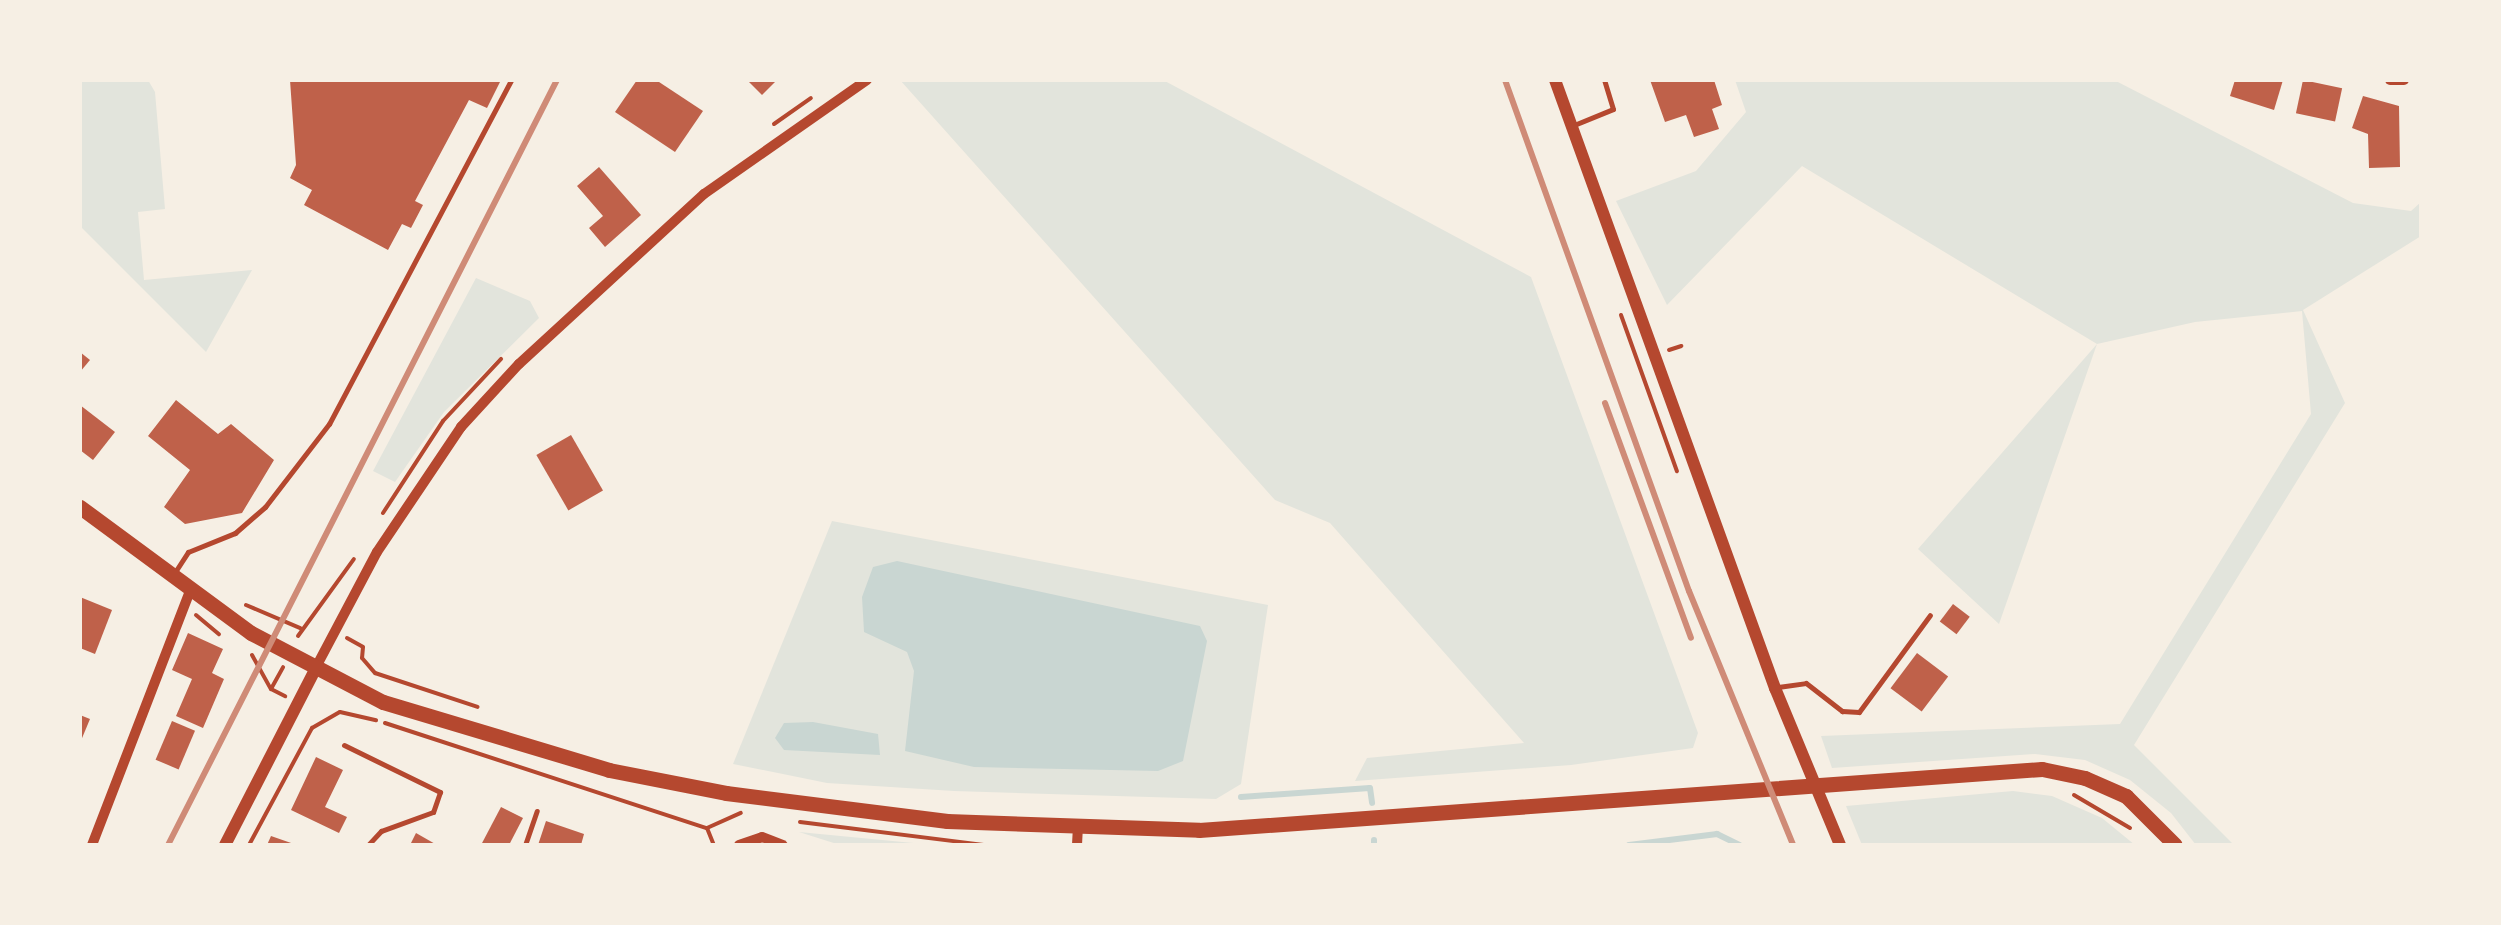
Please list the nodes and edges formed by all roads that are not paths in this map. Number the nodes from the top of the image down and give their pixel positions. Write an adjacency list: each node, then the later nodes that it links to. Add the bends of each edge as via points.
1 (511, 80): 9 (lane, via 329,424 265,507 235,533 188,552)
2 (867, 80): 12 (street, via 704,194 518,364 462,427 378,552)
3 (1555, 80): 7 (street)
4 (1604, 80): 7 (lane, via 1614,109)
5 (2390, 80): 6 (street)
6 (2404, 80)
7 (1571, 126): 13 (street)
8 (80, 508): 9 (main road)
9 (170, 578): 10 (main road)
10 (189, 593): 12 (main road); 17 (street)
11 (1930, 615): 13 (lane, via 1858,712 1842,711 1806,683)
12 (314, 670): 16 (main road, via 404,710 680,785 832,810); 18 (street)
13 (1776, 688): 24 (street)
14 (344, 745): 19 (lane, via 440,792 433,812 381,831)
15 (537, 811): 20 (lane)
16 (1078, 828): 23 (street); 25 (main road, via 1199,830 2042,770 2085,778 2126,796)
17 (92, 845)
18 (225, 845)
19 (368, 845)
20 (525, 845)
21 (739, 845): 22 (street, via 762,838)
22 (783, 845)
23 (1077, 845)
24 (1840, 845)
25 (2175, 845)

